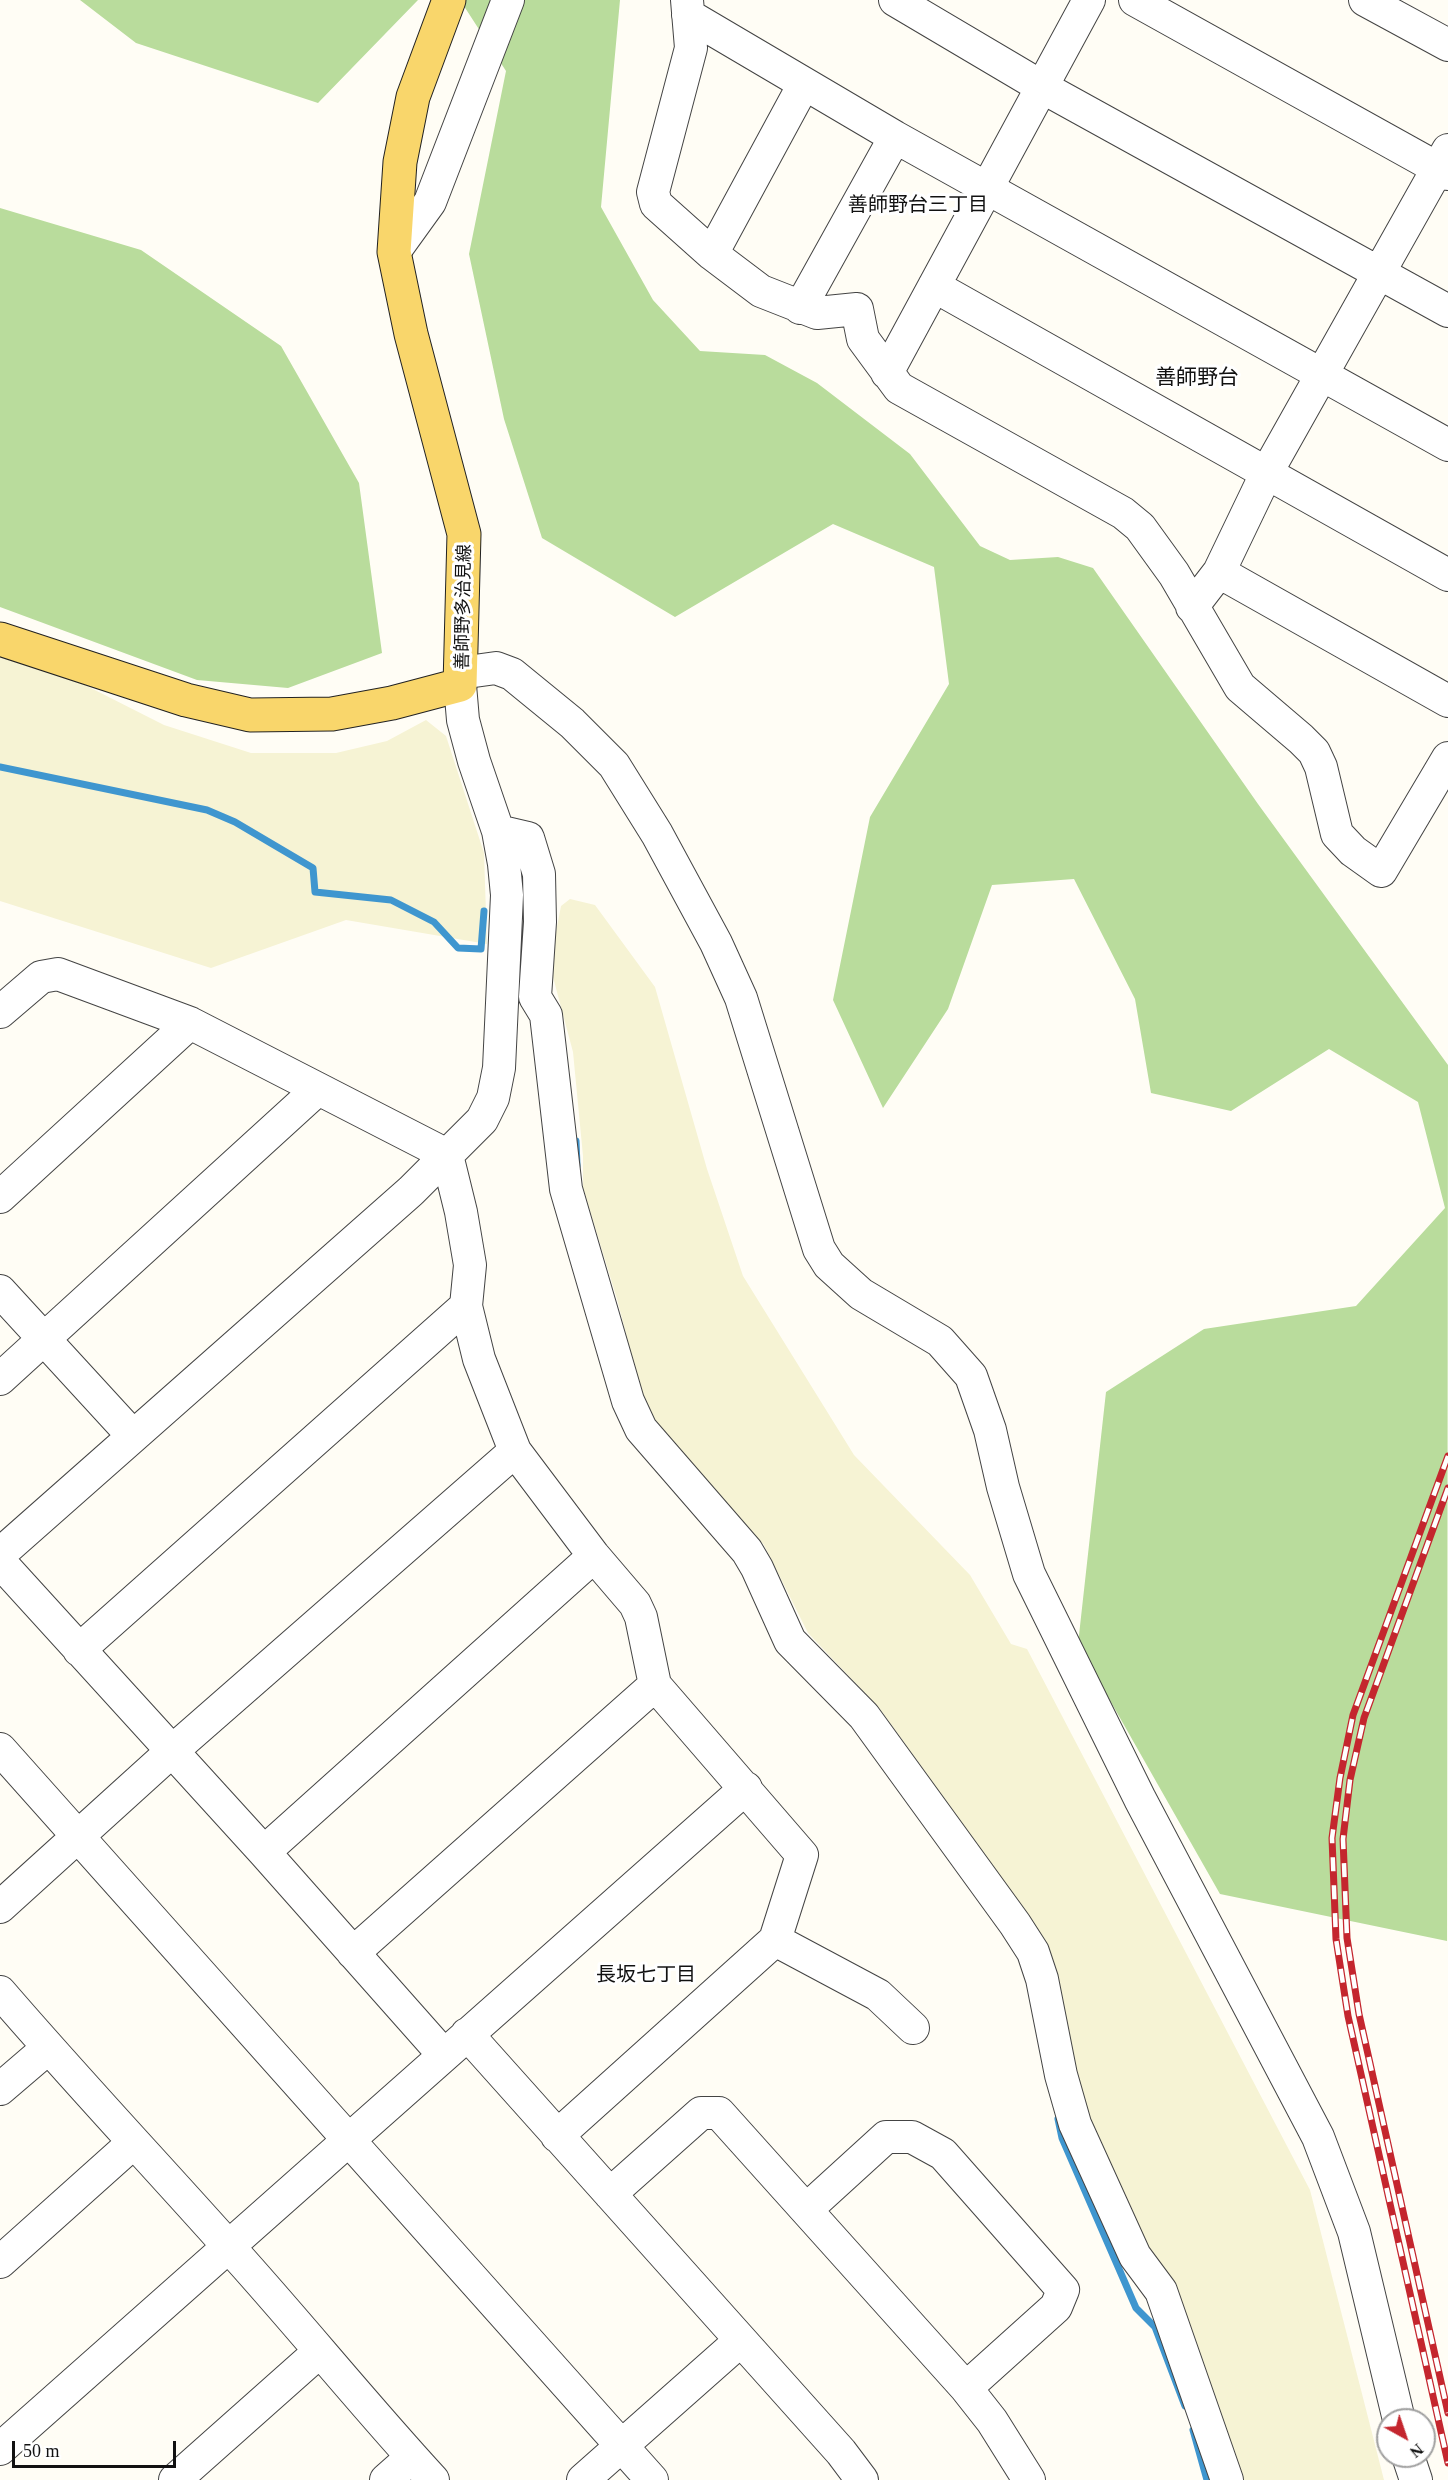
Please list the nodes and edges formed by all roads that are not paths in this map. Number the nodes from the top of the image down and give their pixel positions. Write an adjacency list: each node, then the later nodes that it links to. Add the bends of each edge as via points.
1 (449, 0): 14 (main road, 善師野多治見線, via 413,97 400,162)
2 (508, 0): 14 (street, via 430,202)
3 (1089, 0): 10 (street)
4 (1135, 0): 12 (street)
5 (902, 2): 10 (street)
6 (1372, 2): 8 (street)
7 (687, 8): 9 (street); 15 (street, via 691,48 653,192 656,204)
8 (1448, 45)
9 (804, 84): 11 (street); 15 (street)
10 (1042, 87): 13 (street); 16 (street)
11 (895, 137): 13 (street); 18 (street)
12 (1444, 164): 16 (street)
13 (987, 188): 17 (street); 21 (street)
14 (394, 252): 28 (main road, 善師野多治見線, via 411,334 464,534)
15 (712, 254): 18 (street, via 761,291)
16 (1379, 272): 19 (street); 21 (street)
17 (934, 286): 20 (street); 23 (street)
18 (800, 308): 20 (street, via 817,313 857,309 863,339)
19 (1448, 311)
20 (887, 373): 26 (street, via 909,394 1124,513 1140,527 1174,574)
21 (1323, 375): 22 (street); 23 (street)
22 (1448, 445)
23 (1267, 472): 24 (street); 25 (street)
24 (1219, 572): 26 (street); 29 (street)
25 (1448, 574)
26 (1192, 607): 30 (street, via 1240,687 1314,752 1337,834 1381,871)
27 (0, 639): 28 (main road, 善師野多治見線, via 186,700 250,715 332,714 392,703)
28 (460, 679): 31 (street, via 463,720); 72 (street, via 496,668 512,674 572,723 614,765 657,834 741,998 819,1249 829,1265 861,1294 940,1341 971,1376 990,1430 1029,1574 1140,1798 1318,2137 1354,2232)
29 (1448, 701)
30 (1448, 758)
31 (498, 831): 35 (street, via 507,895 499,1068 493,1098 482,1120); 83 (street, via 528,838 538,874 540,922 535,997 546,1015 566,1189 628,1401 642,1429 747,1551 790,1641 864,1716 1033,1952 1075,2124 1135,2256 1161,2291)
32 (4, 1004): 33 (street, via 41,977 58,974)
33 (190, 1023): 34 (street); 36 (street)
34 (318, 1089): 35 (street); 39 (street)
35 (447, 1155): 38 (street, via 470,1265); 41 (street)
36 (0, 1197)
37 (0, 1291): 39 (street)
38 (466, 1306): 42 (street, via 479,1359); 46 (street)
39 (43, 1340): 40 (street); 41 (street)
40 (0, 1379)
41 (133, 1436): 43 (street)
42 (515, 1451): 44 (street); 49 (street)
43 (0, 1554)
44 (594, 1556): 47 (street, via 635,1604); 52 (street)
45 (0, 1562): 46 (street)
46 (79, 1650): 49 (street)
47 (655, 1685): 50 (street); 55 (street)
48 (0, 1749): 51 (street)
49 (171, 1752): 51 (street); 52 (street)
50 (746, 1788): 54 (street, via 802,1855); 58 (street)
51 (79, 1837): 53 (street); 63 (street)
52 (264, 1852): 55 (street)
53 (0, 1906)
54 (775, 1940): 57 (street, via 878,1995); 62 (street)
55 (353, 1953): 60 (street)
56 (0, 1992): 59 (street)
57 (913, 2028)
58 (467, 2034): 60 (street); 62 (street)
59 (48, 2048): 61 (street); 64 (street)
60 (443, 2054): 63 (street)
61 (0, 2089)
62 (557, 2136): 65 (street)
63 (347, 2139): 67 (street); 73 (street)
64 (132, 2143): 67 (street); 68 (street)
65 (610, 2194): 66 (street, via 701,2114 719,2113); 69 (street)
66 (807, 2209): 71 (street); 71 (street, via 886,2137 912,2138 943,2154 1063,2290 1056,2307)
67 (230, 2247): 70 (street); 74 (street)
68 (0, 2262)
69 (740, 2341): 73 (street); 81 (street)
70 (319, 2352): 75 (street); 76 (street)
71 (966, 2388): 82 (street)
72 (1396, 2408)
73 (621, 2445): 79 (street); 80 (street)
74 (0, 2449)
75 (412, 2457): 77 (street); 78 (street)
76 (175, 2480)
77 (386, 2480)
78 (433, 2480)
79 (583, 2480)
80 (651, 2480)
81 (862, 2480)
82 (1029, 2480)
83 (1227, 2480)

